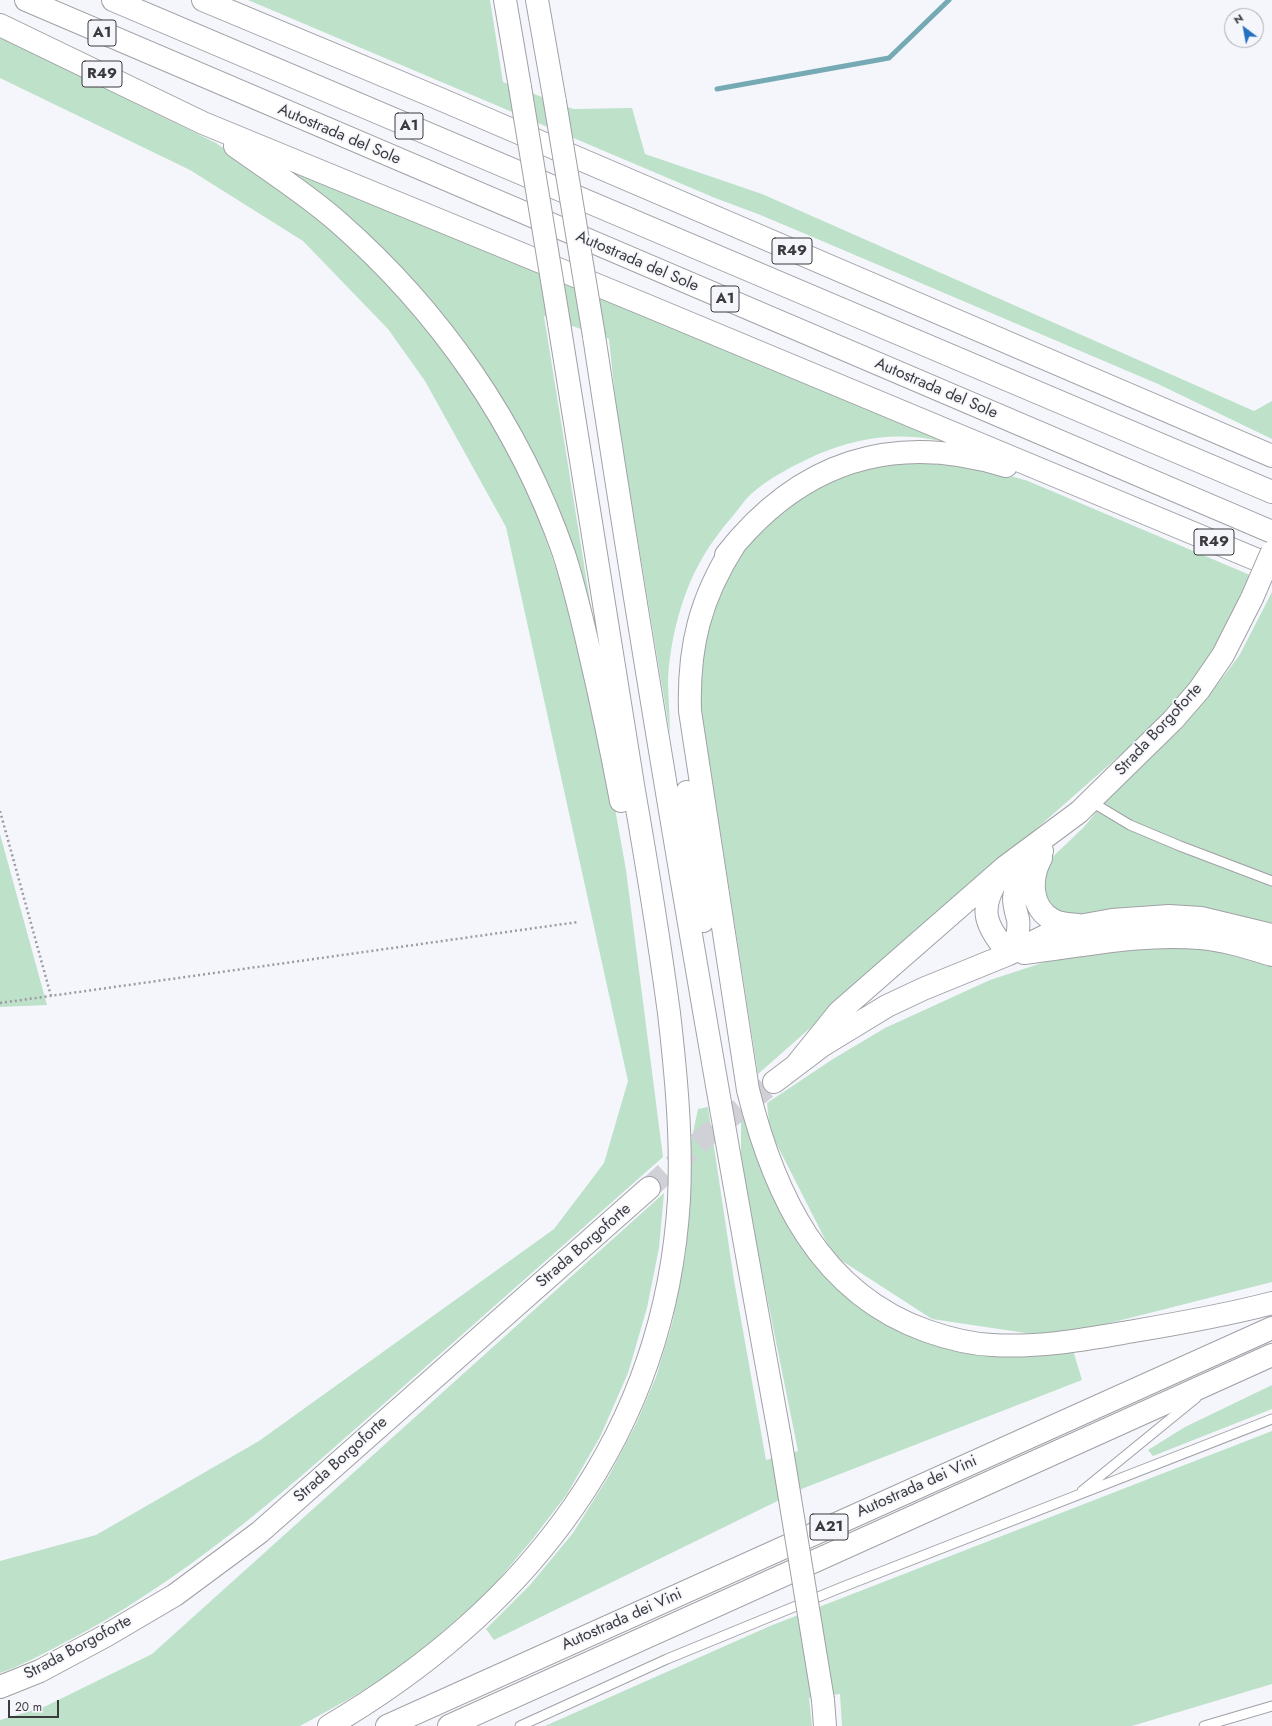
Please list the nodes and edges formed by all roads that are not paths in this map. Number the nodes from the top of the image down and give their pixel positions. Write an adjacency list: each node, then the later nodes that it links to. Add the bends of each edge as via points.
1 (26, 0): 13 (main road, Autostrada del Sole / A1)
2 (113, 0): 11 (main road, A1)
3 (203, 0): 8 (main road, R49)
4 (227, 0): 8 (main road)
5 (505, 0): 25 (main road, bridge, via 660,940)
6 (537, 0): 24 (main road, bridge)
7 (0, 25): 9 (main road, R49)
8 (311, 46): 10 (main road, R49)
9 (203, 123): 12 (main road, R49); 25 (main road, via 336,220 390,271 444,334 506,427 551,520 582,617 615,771 649,962)
10 (1272, 456)
11 (1272, 492)
12 (1157, 517): 14 (main road, via 1068,490 991,462 934,452 895,453 850,462 813,479 759,517); 16 (main road, R49)
13 (1272, 532)
14 (735, 544): 24 (main road, via 716,568 697,602 684,646 680,682 692,841 703,920); 29 (main road, via 712,583 697,627 689,682 690,711 748,1090 776,1177 796,1218 815,1248 829,1267 847,1284 889,1314 913,1326 938,1334 990,1345 1058,1344 1219,1316)
15 (1272, 552): 17 (main road, Strada Borgoforte, bridge, via 1223,655 1199,690 1173,720)
16 (1272, 566)
17 (1084, 806): 18 (main road, Strada Borgoforte); 19 (lane)
18 (1005, 867): 22 (main road, via 992,888 986,911 987,922); 26 (main road, Strada Borgoforte, via 839,1012)
19 (1272, 881)
20 (1083, 925): 21 (main road, via 1169,916 1201,918); 22 (main road, via 1057,930); 22 (main road, via 1052,920 1038,904 1035,895 1037,865 1063,830 1028,864 1022,875 1014,898 1018,933)
21 (1272, 934)
22 (1009, 954): 23 (main road, via 1140,937 1171,936 1225,942); 26 (main road, via 887,1006 855,1024)
23 (1272, 955)
24 (707, 1034): 41 (main road, bridge, via 780,1438 823,1700)
25 (673, 1047): 37 (main road, via 678,1106 679,1168 679,1200 673,1249 666,1295 653,1347 615,1440 562,1525 496,1601 418,1669)
26 (797, 1064): 27 (main road)
27 (774, 1082)
28 (649, 1188): 35 (main road, Strada Borgoforte, via 260,1532 174,1595 107,1635 40,1671)
29 (1272, 1303)
30 (1272, 1328): 38 (main road, Autostrada dei Vini / A21)
31 (1272, 1355): 32 (main road, Autostrada dei Vini / A21)
32 (1221, 1378): 34 (lane); 39 (main road, Autostrada dei Vini / A21)
33 (1272, 1419): 34 (lane)
34 (1074, 1496): 40 (lane, via 667,1659)
35 (0, 1687)
36 (1272, 1706): 42 (lane)
37 (329, 1726)
38 (387, 1726)
39 (449, 1726)
40 (520, 1726)
41 (825, 1726)
42 (1204, 1726)

